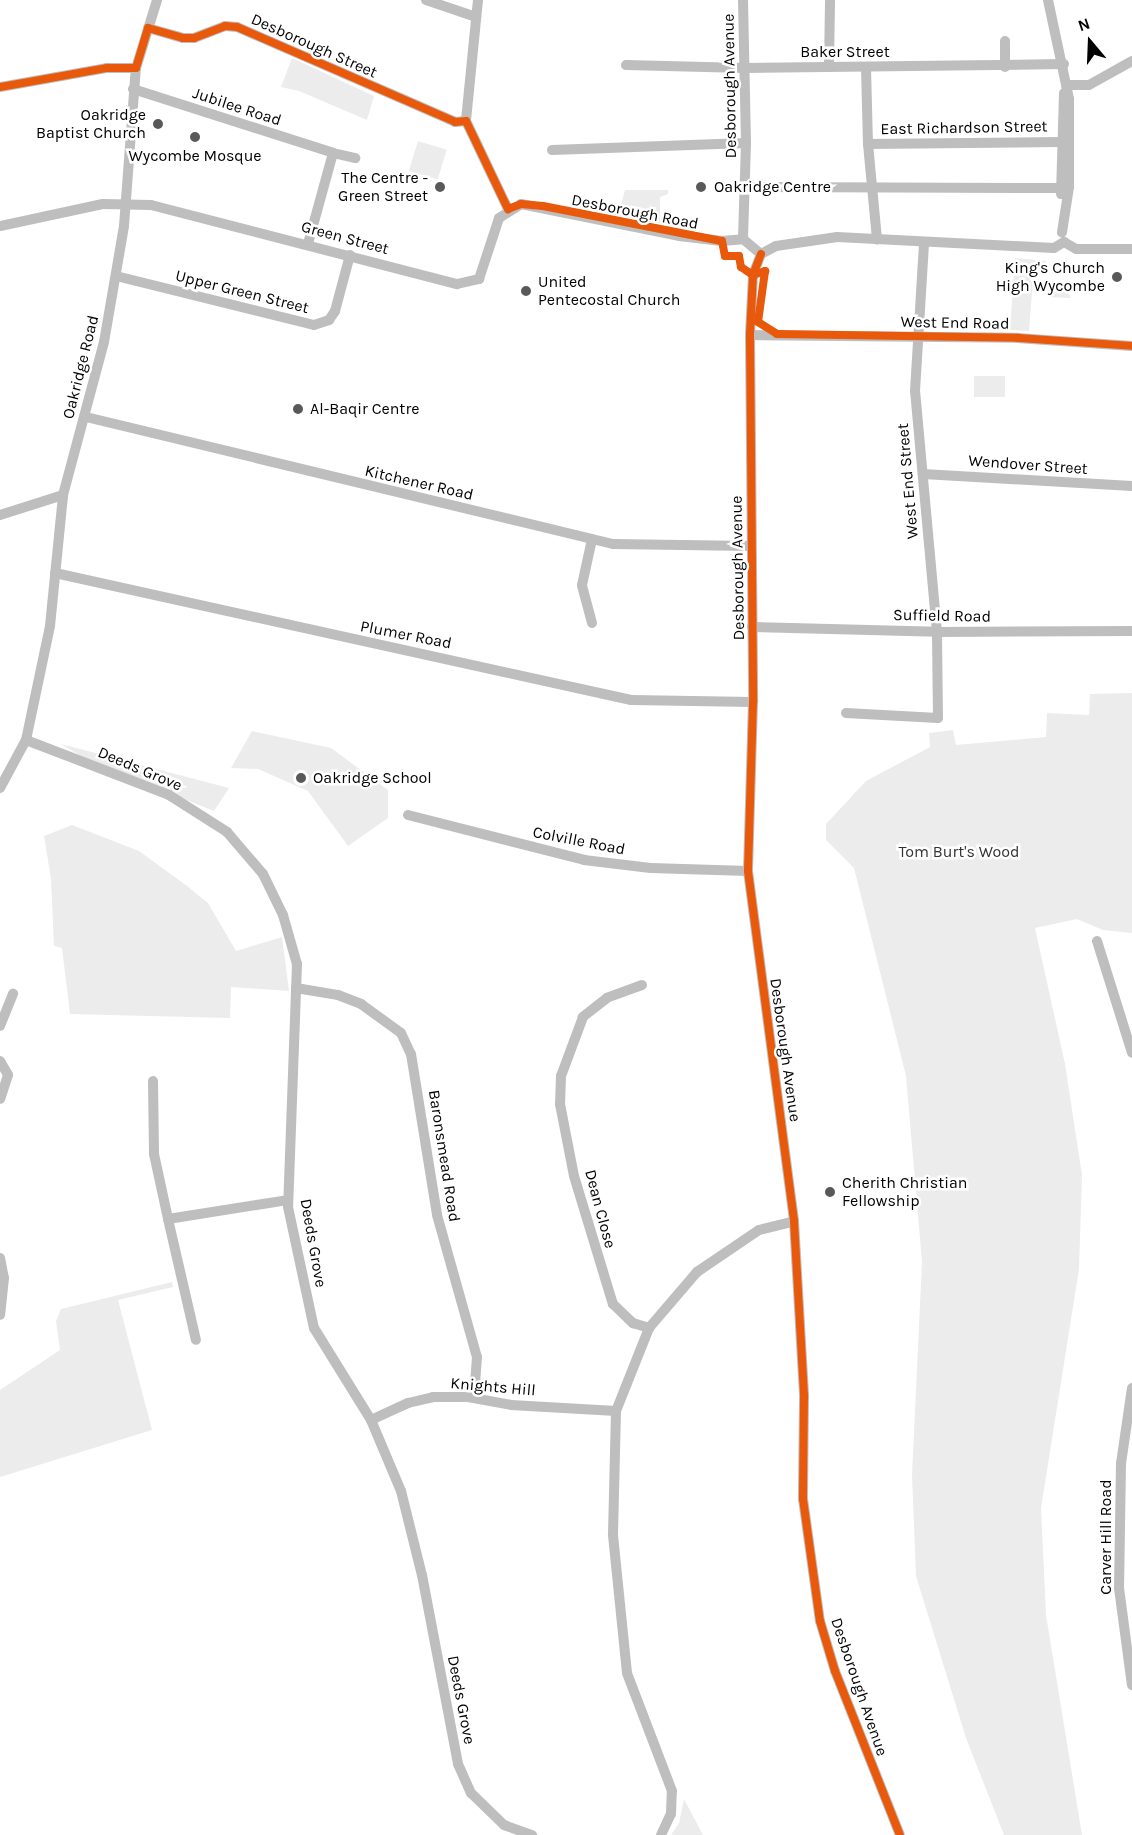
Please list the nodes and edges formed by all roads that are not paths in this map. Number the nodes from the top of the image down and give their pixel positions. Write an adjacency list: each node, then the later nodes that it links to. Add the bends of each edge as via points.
1 (157, 0): 9 (street, Oakridge Road)
2 (426, 0): 8 (street)
3 (478, 0): 8 (street)
4 (743, 0): 18 (street, Desborough Avenue)
5 (830, 0): 15 (street)
6 (1048, 0): 10 (street)
7 (1055, 0): 10 (street)
8 (476, 17): 23 (street)
9 (148, 28): 17 (street, Oakridge Road); 23 (street, Desborough Street, via 194,38 225,26 237,27 455,122)
10 (1058, 38): 13 (street)
11 (1005, 41): 16 (street)
12 (1132, 61): 20 (street, via 1089,86)
13 (1064, 64): 16 (street, Baker Street); 20 (street)
14 (626, 65): 18 (street, Baker Street)
15 (830, 66): 18 (street, Baker Street); 19 (street, Baker Street)
16 (1005, 67): 19 (street, Baker Street)
17 (136, 68): 21 (street, via 107,68); 22 (street, Oakridge Road)
18 (745, 68): 25 (street, Desborough Avenue)
19 (866, 68): 26 (street)
20 (1066, 85): 24 (street); 36 (street, via 1072,141)
21 (0, 87)
22 (133, 90): 28 (street, Jubilee Road); 33 (street, Oakridge Road)
23 (466, 121): 34 (street)
24 (1061, 142): 26 (street, East Richardson Street); 32 (street)
25 (746, 143): 27 (street); 31 (street, Desborough Avenue)
26 (868, 144): 30 (street)
27 (552, 150)
28 (333, 153): 29 (street, Jubilee Road); 40 (street)
29 (355, 158)
30 (871, 186): 31 (street); 32 (street); 38 (street)
31 (746, 187): 37 (street, Desborough Avenue)
32 (1061, 188): 36 (street)
33 (126, 204): 35 (street, Green Street, via 103,204); 40 (street, Green Street, via 151,205); 44 (street, Oakridge Road)
34 (508, 209): 37 (street, Desborough Road, via 521,204 543,206 679,236 722,242); 43 (street, Green Street, via 493,230 484,270 469,284)
35 (0, 226)
36 (1063, 237): 39 (street, via 1054,248); 41 (street, via 1076,249)
37 (743, 239): 42 (street)
38 (877, 240): 39 (street); 42 (street, via 837,237 776,246)
39 (924, 243): 46 (street, West End Street)
40 (308, 244): 43 (street, Green Street)
41 (1132, 249)
42 (761, 254): 45 (street, Desborough Avenue, via 753,275)
43 (350, 255): 44 (street, Upper Green Street, via 335,311 329,321 314,325)
44 (116, 276): 48 (street, Oakridge Road)
45 (750, 335): 46 (street, West End Road); 54 (street, Desborough Avenue)
46 (916, 336): 47 (street, West End Road); 49 (street, West End Street, via 915,391)
47 (1132, 346)
48 (86, 417): 51 (street, Oakridge Road); 53 (street, Kitchener Road)
49 (923, 474): 50 (street, Wendover Street); 59 (street, West End Street)
50 (1132, 486)
51 (63, 495): 52 (street); 55 (street, Oakridge Road)
52 (0, 515)
53 (592, 540): 54 (street, Kitchener Road, via 613,544); 56 (street, via 582,585)
54 (750, 546): 57 (street, Desborough Avenue)
55 (55, 573): 60 (street, Plumer Road, via 631,700); 62 (street, Oakridge Road, via 50,626)
56 (592, 623)
57 (752, 627): 59 (street, Suffield Road); 60 (street, Desborough Avenue)
58 (1132, 631): 59 (street, Suffield Road)
59 (937, 632): 61 (street, West End Street, via 938,717)
60 (753, 702): 65 (street, Desborough Avenue)
61 (846, 713)
62 (26, 740): 63 (street, Oakridge Road); 68 (street, Deeds Grove, via 169,795 227,832 263,874 283,915 297,964)
63 (0, 788)
64 (408, 815): 65 (street, Colville Road, via 584,860 651,868)
65 (748, 871): 78 (street, Desborough Avenue)
66 (1096, 941): 71 (street)
67 (642, 985): 81 (street, Dean Close, via 607,998 583,1017 561,1076 560,1104 574,1176 613,1304 633,1323)
68 (296, 988): 76 (street, Deeds Grove); 84 (street, Baronsmead Road, via 361,1004 401,1033 411,1054 437,1215 477,1357)
69 (14, 993): 70 (street)
70 (0, 1026)
71 (1130, 1031): 72 (street)
72 (1132, 1053)
73 (0, 1061): 75 (street, via 8,1075)
74 (153, 1082): 77 (street, via 154,1155)
75 (0, 1099)
76 (288, 1200): 77 (street); 86 (street, Deeds Grove, via 314,1328)
77 (168, 1219): 82 (street)
78 (794, 1221): 81 (street, via 759,1230 697,1272); 90 (street, Desborough Avenue, via 804,1397 803,1499 812,1585 835,1671)
79 (0, 1258): 80 (street, via 4,1278)
80 (0, 1315)
81 (649, 1328): 85 (street)
82 (196, 1340)
83 (1132, 1388): 87 (street, Carver Hill Road, via 1120,1464 1119,1588)
84 (474, 1398): 85 (street, Knights Hill, via 511,1405); 86 (street, Knights Hill, via 433,1397 408,1403)
85 (616, 1411): 89 (street, via 614,1534 627,1673 672,1791 671,1814)
86 (372, 1420): 88 (street, Deeds Grove, via 401,1491 422,1575 458,1764 471,1793 485,1810 504,1825)
87 (1132, 1685)
88 (532, 1835)
89 (661, 1835)
90 (900, 1835)

